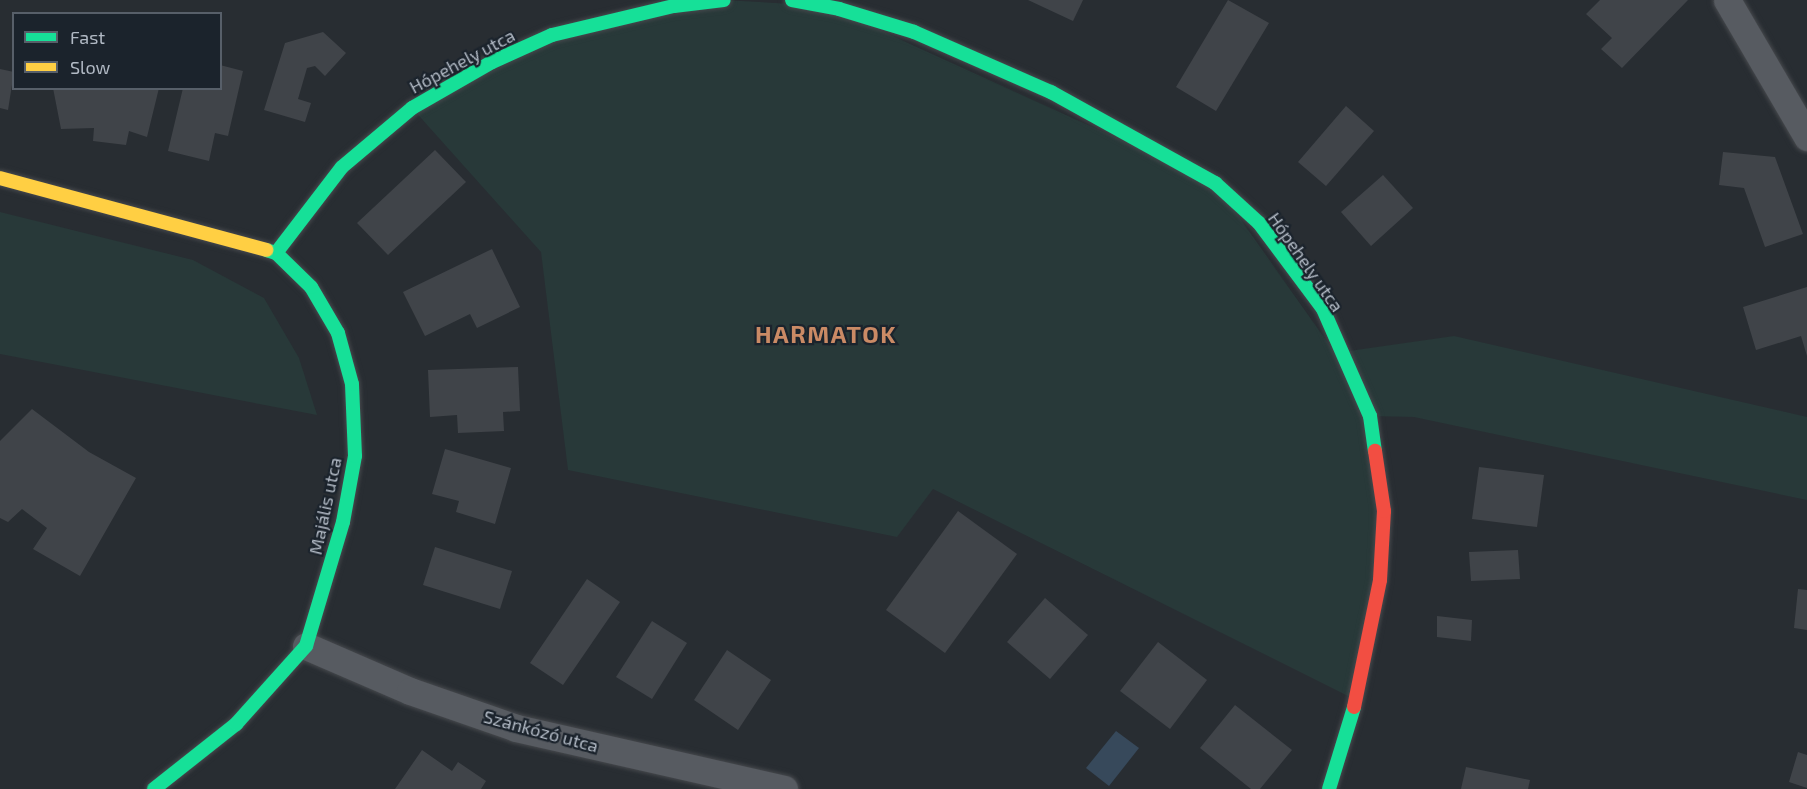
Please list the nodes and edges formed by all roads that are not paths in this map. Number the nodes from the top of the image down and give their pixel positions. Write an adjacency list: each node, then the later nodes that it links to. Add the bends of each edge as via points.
1 (724, 0): 6 (street, Hópehely utca, via 674,6 552,35 492,62 412,108 342,167)
2 (792, 0): 10 (street, Hópehely utca, via 839,9 914,32 1051,92 1155,148 1215,183 1259,223 1323,309 1370,416 1384,511 1378,591 1356,700)
3 (1727, 0): 4 (street)
4 (1807, 137)
5 (0, 178): 6 (street, Majális utca)
6 (276, 253): 7 (street, Majális utca, via 311,287 338,333 352,384 355,456 344,522)
7 (306, 646): 8 (street, Majális utca, via 236,724); 9 (street, Szánkózó utca, via 410,691 516,728)
8 (154, 789)
9 (784, 789)
10 (1329, 789)

